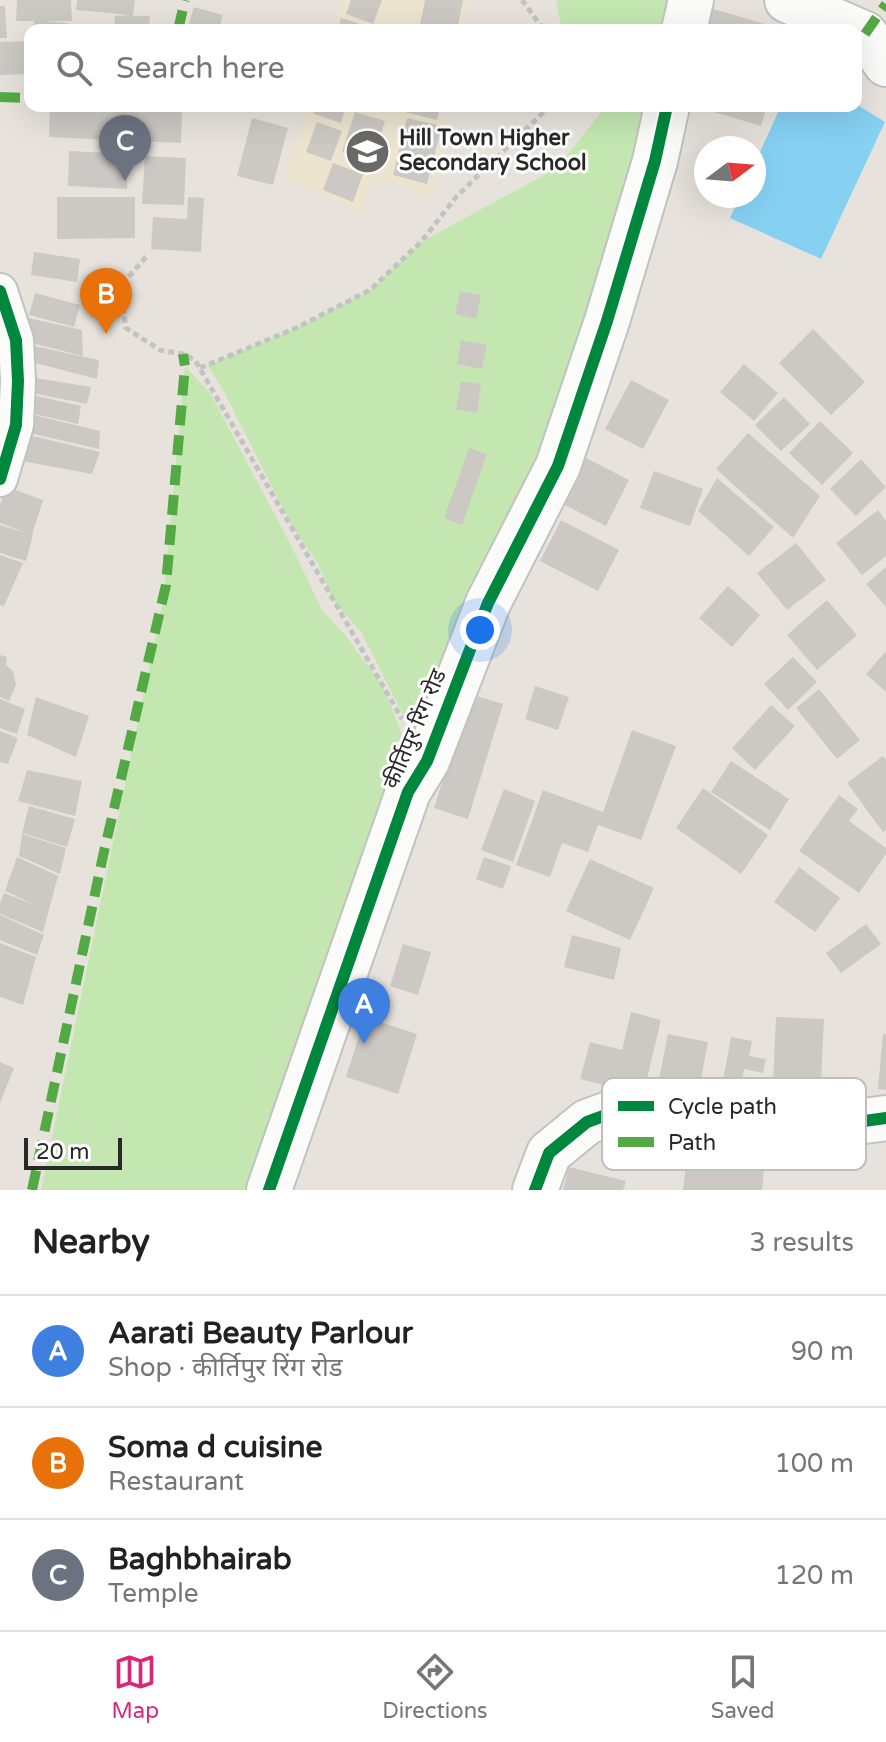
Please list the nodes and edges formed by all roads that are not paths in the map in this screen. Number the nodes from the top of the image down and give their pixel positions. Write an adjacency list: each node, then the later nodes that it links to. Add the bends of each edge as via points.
1 (691, 0): 3 (street)
2 (787, 0): 4 (street)
3 (685, 24)
4 (842, 24)
5 (862, 33): 6 (street)
6 (886, 64)
7 (666, 112): 13 (street, कीर्तिपुर रिंग रोड, via 607,321 558,466 488,603 427,761 408,792)
8 (0, 291): 9 (street, via 16,340 18,381 16,425)
9 (0, 479)
10 (602, 1116): 14 (street, via 549,1153)
11 (886, 1118): 12 (street)
12 (866, 1121)
13 (269, 1190)
14 (535, 1190)

